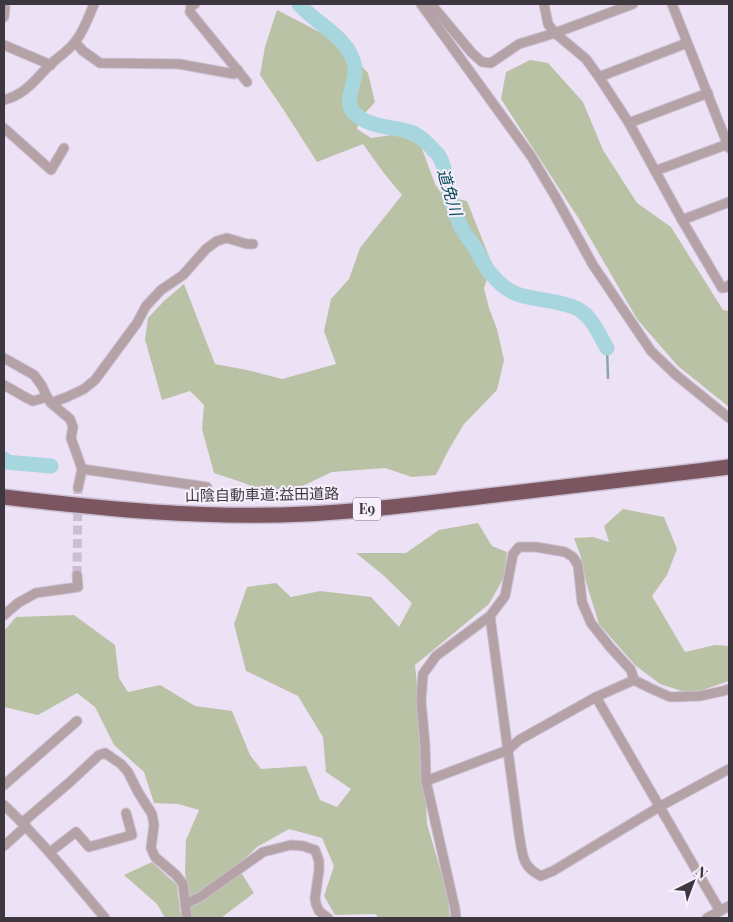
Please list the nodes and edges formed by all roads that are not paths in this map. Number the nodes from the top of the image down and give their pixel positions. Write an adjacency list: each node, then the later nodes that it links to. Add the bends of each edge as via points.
1 (4, 4): 9 (street)
2 (94, 4): 11 (street)
3 (194, 4): 15 (street, via 190,12)
4 (421, 4): 32 (street, via 531,156 593,265 651,351 676,376)
5 (431, 4): 10 (street, via 482,62 490,63 519,44)
6 (544, 4): 10 (street, via 548,24)
7 (633, 4): 10 (street)
8 (672, 4): 12 (street)
9 (4, 17)
10 (555, 33): 16 (street, via 586,59)
11 (75, 42): 14 (street); 15 (street, via 100,64 179,64 234,74)
12 (687, 43): 16 (street); 18 (street)
13 (4, 45): 14 (street)
14 (51, 64): 19 (street, via 28,89)
15 (238, 70): 17 (street)
16 (599, 76): 20 (street)
17 (247, 82)
18 (708, 93): 20 (street); 22 (street)
19 (4, 100)
20 (629, 123): 24 (street)
21 (4, 128): 23 (street, via 52,170)
22 (728, 146): 24 (street)
23 (64, 148)
24 (655, 171): 26 (street)
25 (729, 202): 26 (street)
26 (682, 220): 28 (street, via 722,288)
27 (253, 244): 31 (street, via 227,238 206,249 146,306 94,380 67,398)
28 (729, 285)
29 (4, 358): 31 (street, via 34,375)
30 (4, 385): 31 (street, via 33,401)
31 (49, 400): 34 (street, via 70,419 73,427 71,438)
32 (729, 418)
33 (729, 468): 37 (highway, 山陰自動車道;益田道路 / E9, via 357,511 305,514 171,513)
34 (82, 469): 35 (street); 36 (street)
35 (207, 487)
36 (78, 488)
37 (4, 497)
38 (77, 576): 39 (street, via 78,587 36,594)
39 (4, 614)
40 (490, 616): 41 (street, via 505,596 513,554 519,547 565,552 578,566 582,602 591,623 631,670); 45 (street); 47 (street, via 436,656 423,674 421,700)
41 (634, 680): 42 (street, via 670,696 700,696); 43 (street)
42 (729, 688)
43 (596, 697): 45 (street, via 519,740); 50 (street)
44 (77, 721): 48 (street)
45 (508, 750): 47 (street); 50 (street, via 524,860 531,871 541,876 553,872)
46 (729, 769): 50 (street)
47 (426, 781): 61 (street)
48 (4, 785)
49 (4, 805): 52 (street)
50 (659, 807): 57 (street)
51 (126, 813): 54 (street, via 132,835 89,846 76,832)
52 (24, 824): 53 (street); 54 (street); 55 (street, via 98,755 106,753 128,772 152,814 154,826 150,848 155,858 183,884)
53 (4, 846)
54 (50, 852): 58 (street)
55 (185, 904): 59 (street); 60 (street, via 263,852 291,845 303,846 315,850 319,860 315,898 319,911)
56 (729, 906): 57 (street)
57 (720, 911): 62 (street)
58 (105, 918)
59 (187, 918)
60 (328, 918)
61 (456, 918)
62 (707, 918)

